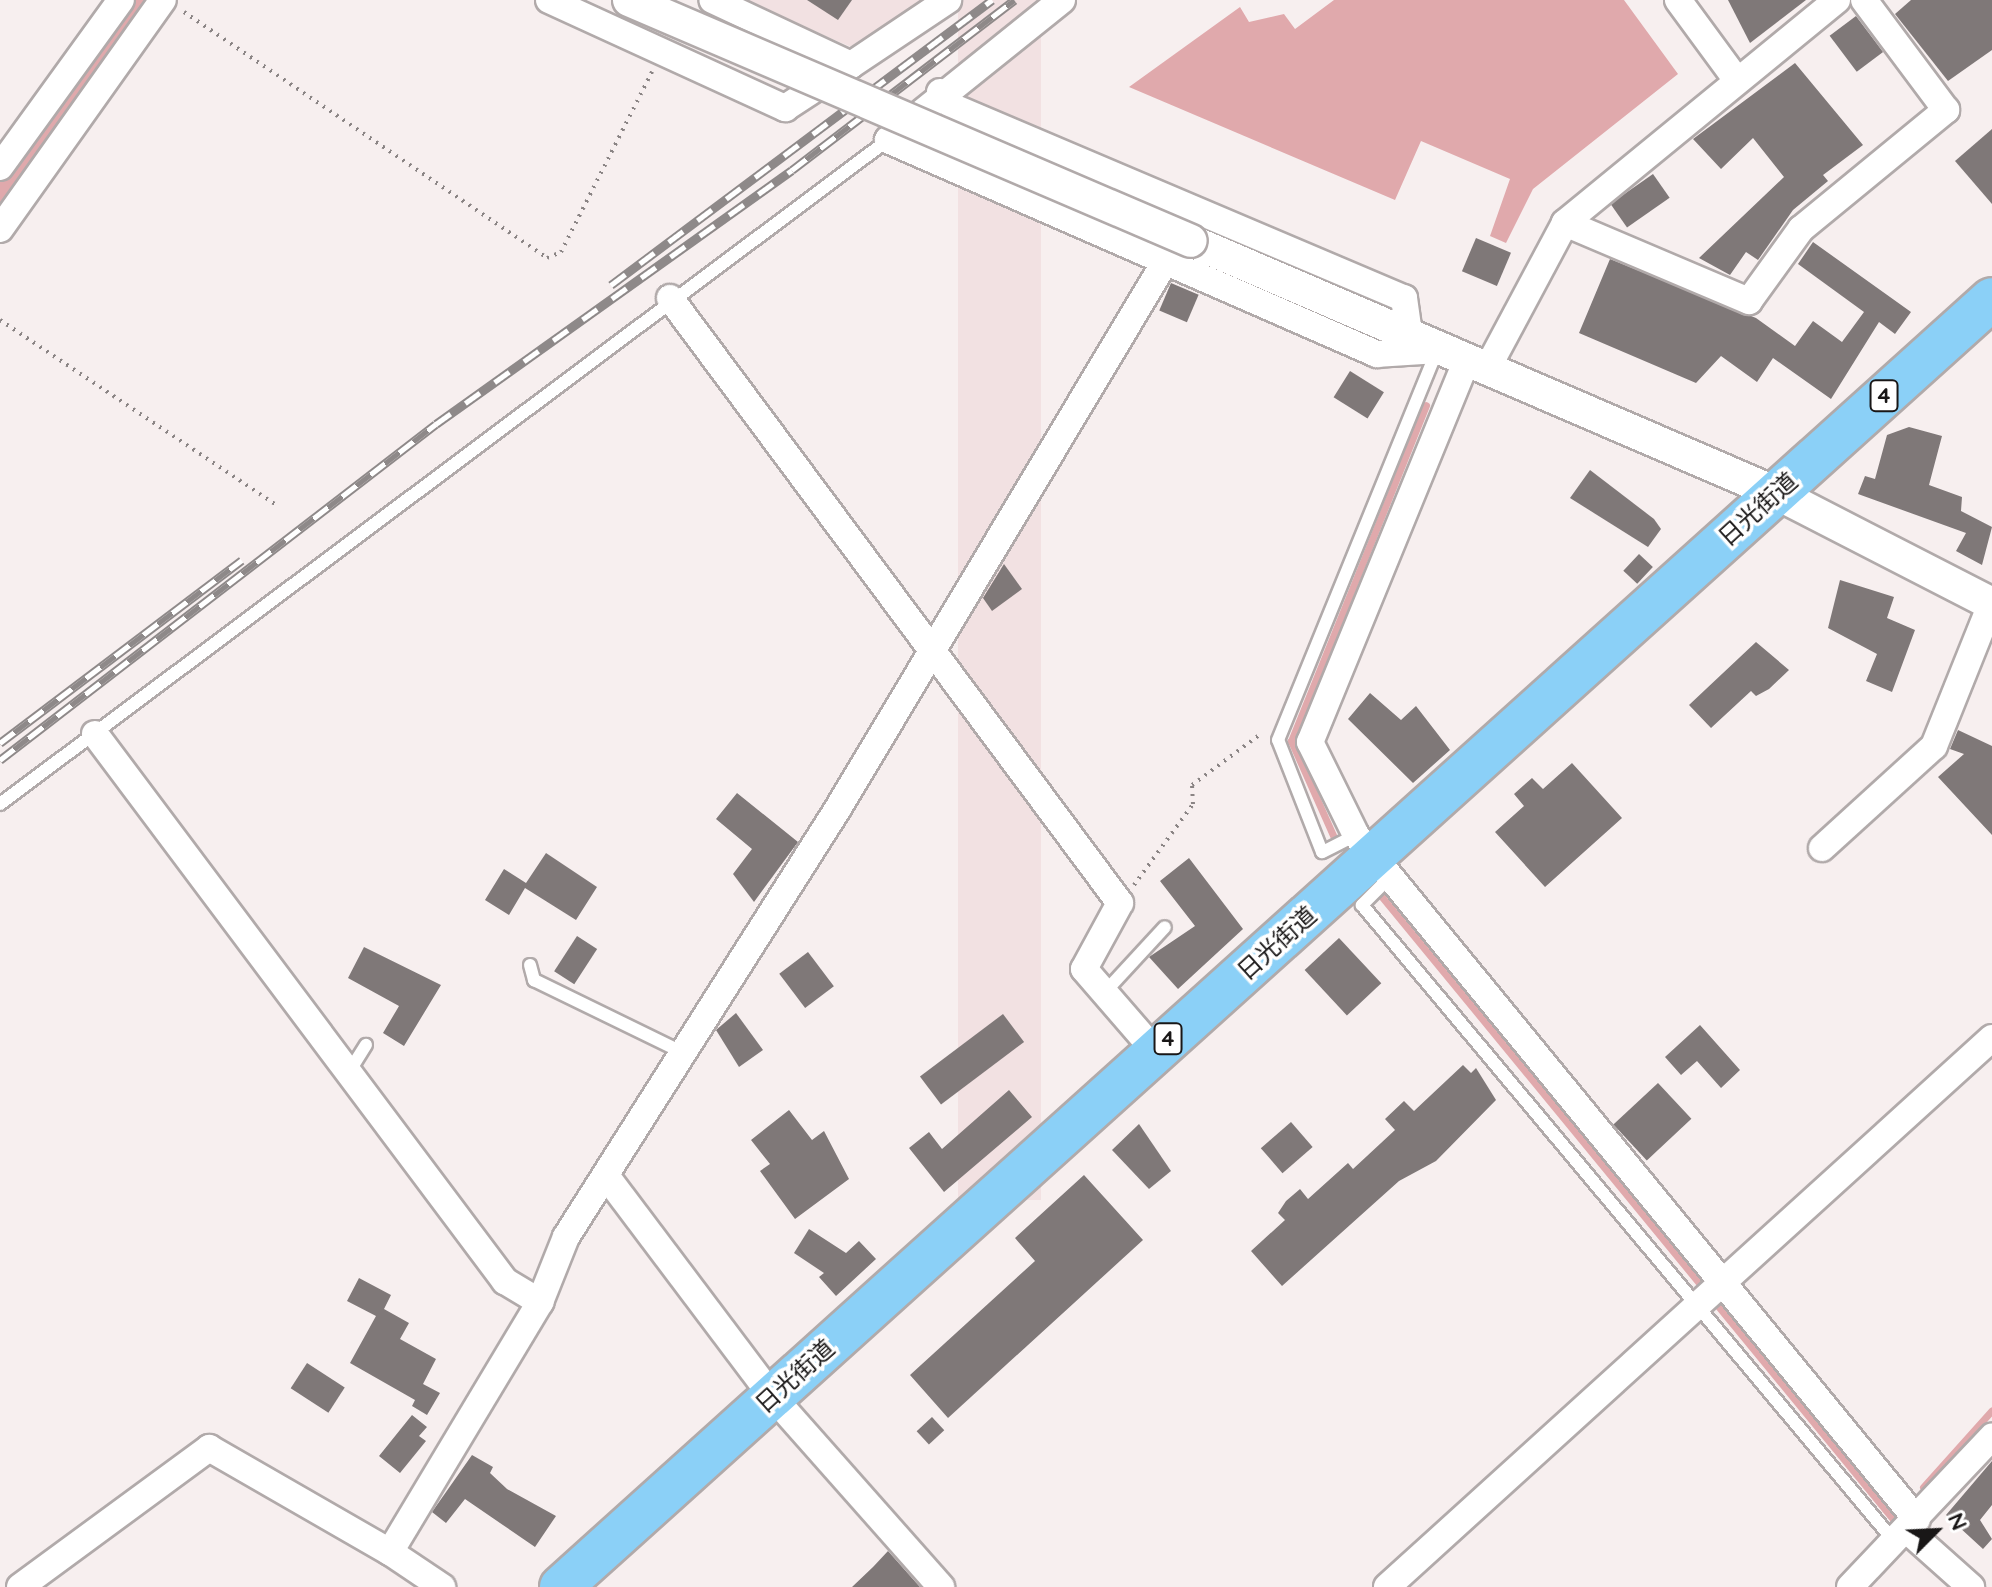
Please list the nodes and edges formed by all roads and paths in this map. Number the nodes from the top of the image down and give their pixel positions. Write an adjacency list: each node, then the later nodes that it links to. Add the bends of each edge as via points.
1 (121, 0): 16 (street)
2 (549, 0): 11 (street)
3 (629, 0): 23 (street, bridge)
4 (712, 0): 12 (street)
5 (948, 0): 12 (street)
6 (1062, 0): 14 (street)
7 (1678, 0): 13 (street)
8 (1837, 0): 13 (street)
9 (1864, 0): 17 (street, via 1946,110 1801,229 1749,301)
10 (171, 4): 11 (path, via 547,258 561,252); 18 (street)
11 (663, 48): 12 (street, via 785,108)
12 (851, 65)
13 (1736, 79): 17 (street)
14 (940, 92): 15 (street); 23 (street, via 953,107 1404,298)
15 (888, 140): 19 (street); 20 (lane)
16 (0, 167)
17 (1565, 223): 24 (street)
18 (0, 229)
19 (1165, 262): 24 (street, via 1377,354); 28 (street)
20 (670, 298): 28 (street); 30 (lane)
21 (1992, 299): 25 (highway, 日光街道 / 4)
22 (0, 320): 26 (path)
23 (1409, 335): 24 (street)
24 (1463, 361): 25 (street); 29 (lane); 33 (street, via 1310,742)
25 (1776, 493): 27 (street); 33 (highway, 日光街道 / 4)
26 (275, 504)
27 (1992, 604): 32 (street, via 1934,746)
28 (931, 646): 34 (street); 41 (street)
29 (1284, 721): 33 (lane, via 1280,758 1322,852); 34 (path, via 1192,785 1193,804)
30 (95, 734): 31 (lane); 42 (street)
31 (0, 804)
32 (1822, 848)
33 (1373, 856): 40 (highway, 日光街道 / 4); 44 (street); 46 (lane, via 1362,905)
34 (1120, 903): 37 (street, via 1084,969)
35 (1165, 927): 37 (lane)
36 (530, 965): 41 (lane, via 534,980)
37 (1105, 993): 40 (street)
38 (1992, 1038): 44 (street)
39 (366, 1045): 42 (lane)
40 (1155, 1051): 47 (highway, 日光街道 / 4)
41 (684, 1053): 43 (street)
42 (349, 1072): 45 (street, via 505,1281)
43 (607, 1177): 45 (street, via 566,1237); 47 (street)
44 (1723, 1285): 46 (street); 49 (street)
45 (540, 1302): 50 (street)
46 (1699, 1308): 49 (lane); 55 (street)
47 (773, 1397): 53 (highway, 日光街道 / 4); 54 (street)
48 (1992, 1437): 49 (street)
49 (1907, 1531): 56 (street); 57 (street)
50 (390, 1552): 51 (street, via 209,1448); 52 (street)
51 (20, 1587)
52 (442, 1587)
53 (561, 1587)
54 (941, 1587)
55 (1387, 1587)
56 (1850, 1587)
57 (1971, 1587)

